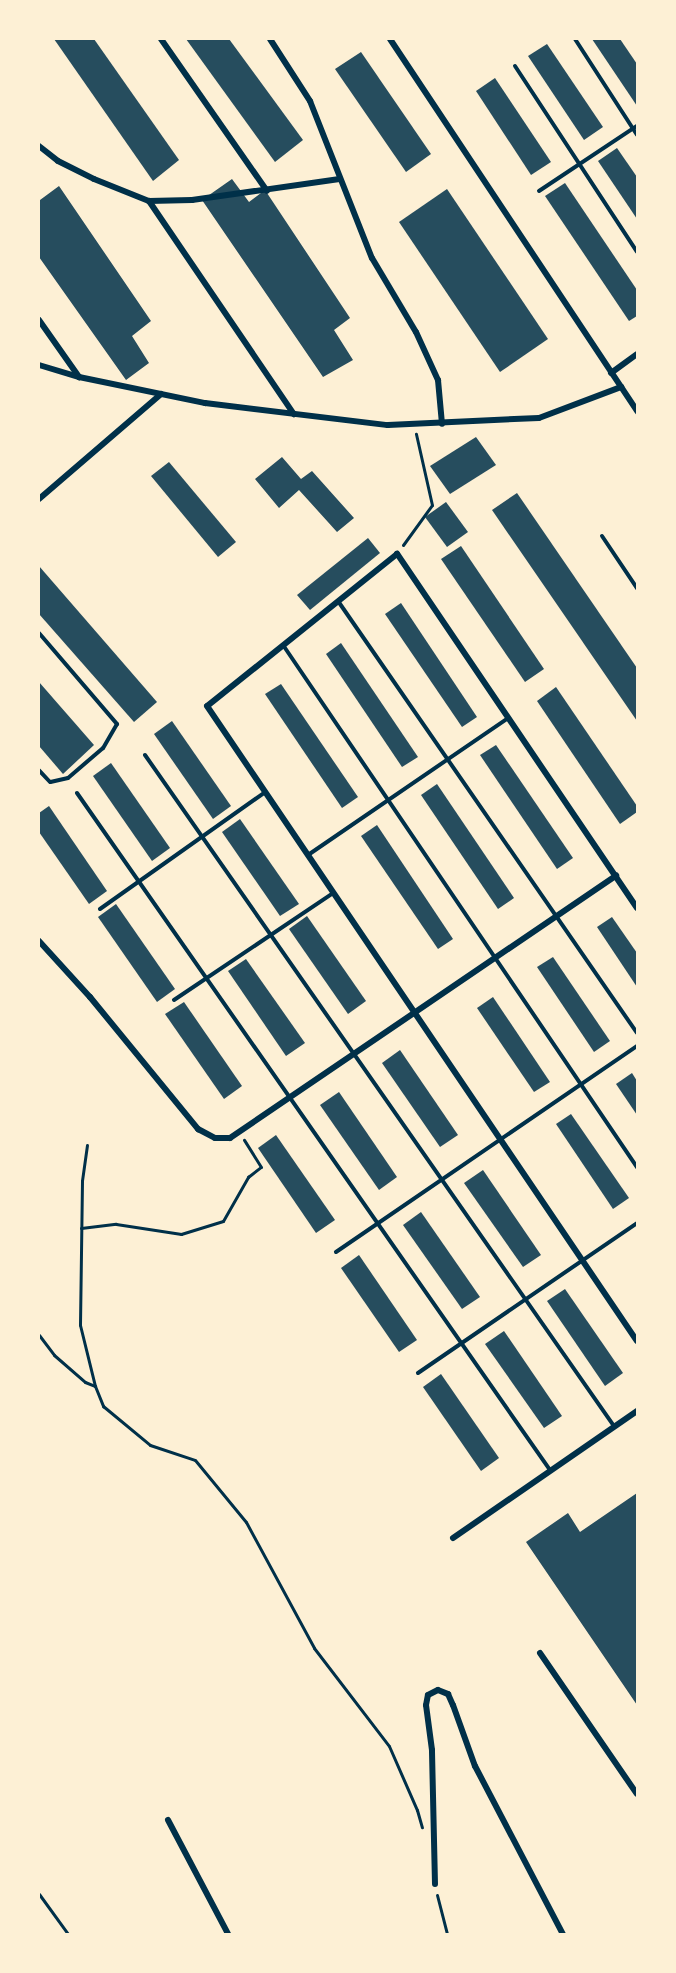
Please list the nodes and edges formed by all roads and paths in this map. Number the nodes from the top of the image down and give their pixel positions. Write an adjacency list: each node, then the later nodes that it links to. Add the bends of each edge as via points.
1 (161, 39): 11 (street)
2 (270, 39): 10 (street, via 309,101)
3 (390, 39): 18 (street)
4 (575, 39): 6 (lane)
5 (516, 66): 9 (lane)
6 (635, 127): 7 (lane); 9 (lane)
7 (637, 135)
8 (39, 146): 13 (street, via 58,161)
9 (580, 164): 12 (lane); 14 (lane)
10 (340, 179): 11 (street); 24 (street, via 372,258 416,332 438,380)
11 (267, 190): 13 (street)
12 (539, 191)
13 (149, 201): 23 (street)
14 (637, 252)
15 (39, 320): 19 (street)
16 (637, 354): 18 (street)
17 (39, 365): 19 (street)
18 (611, 372): 20 (street)
19 (79, 377): 21 (street)
20 (621, 387): 22 (street); 24 (street, via 538,418)
21 (161, 394): 23 (street); 26 (street)
22 (637, 411)
23 (294, 414): 25 (street)
24 (442, 424): 25 (street)
25 (414, 425): 28 (path, via 432,505)
26 (39, 499)
27 (602, 536): 29 (lane)
28 (397, 554): 30 (street); 33 (street)
29 (637, 588)
30 (338, 601): 32 (street); 35 (lane)
31 (39, 633): 36 (lane, via 117,724 103,748 68,778 50,782)
32 (283, 645): 37 (street, via 207,706); 39 (lane)
33 (508, 718): 35 (lane); 42 (street)
34 (145, 755): 40 (lane)
35 (447, 760): 39 (lane); 47 (lane)
36 (39, 770)
37 (265, 792): 40 (lane); 41 (street)
38 (77, 793): 43 (lane)
39 (388, 800): 41 (lane); 50 (lane)
40 (202, 837): 43 (lane); 48 (lane)
41 (308, 855): 44 (street)
42 (616, 876): 45 (street); 47 (street)
43 (139, 881): 46 (lane); 51 (lane)
44 (333, 892): 48 (lane); 53 (street)
45 (637, 908)
46 (100, 909)
47 (556, 916): 50 (street); 54 (lane)
48 (270, 934): 51 (lane); 56 (lane)
49 (39, 941): 59 (street, via 198,1130 214,1138 230,1138)
50 (495, 958): 53 (street); 57 (lane)
51 (206, 978): 52 (lane); 58 (lane)
52 (174, 1000)
53 (415, 1012): 56 (street); 60 (street)
54 (637, 1033)
55 (637, 1046): 57 (lane)
56 (354, 1054): 58 (street); 63 (lane)
57 (581, 1084): 60 (lane); 62 (lane)
58 (290, 1097): 59 (street); 64 (lane)
59 (239, 1132): 66 (path, via 261,1167 248,1177 223,1221 181,1234 116,1224)
60 (500, 1139): 63 (lane); 68 (street)
61 (87, 1145): 66 (path)
62 (637, 1167)
63 (442, 1179): 64 (lane); 69 (lane)
64 (378, 1223): 67 (lane); 72 (lane)
65 (637, 1223): 68 (lane)
66 (81, 1228): 74 (path, via 80,1324)
67 (336, 1252)
68 (582, 1260): 69 (lane); 71 (street)
69 (525, 1299): 72 (lane); 76 (lane)
70 (39, 1335): 74 (path, via 54,1355)
71 (637, 1341)
72 (461, 1343): 73 (lane); 77 (lane)
73 (418, 1372)
74 (95, 1386): 82 (path, via 103,1406 150,1445 195,1460 246,1522 314,1648 389,1746)
75 (637, 1411): 76 (street)
76 (614, 1426): 77 (street)
77 (551, 1471): 78 (street)
78 (453, 1538)
79 (540, 1653): 80 (street)
80 (637, 1794)
81 (168, 1820): 86 (street)
82 (423, 1831)
83 (435, 1884): 87 (path); 88 (street, via 432,1750 426,1705 428,1695 438,1690 448,1694 475,1766)
84 (39, 1894): 85 (path)
85 (68, 1934)
86 (228, 1934)
87 (447, 1934)
88 (563, 1934)

